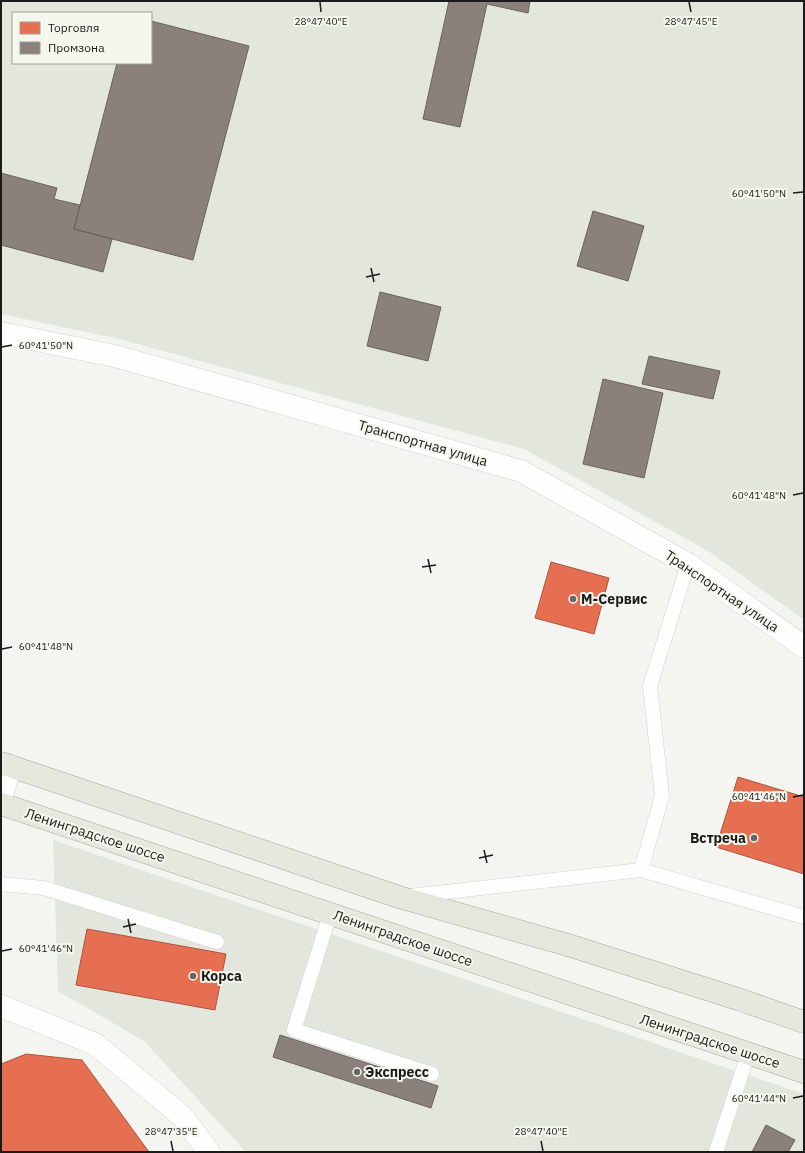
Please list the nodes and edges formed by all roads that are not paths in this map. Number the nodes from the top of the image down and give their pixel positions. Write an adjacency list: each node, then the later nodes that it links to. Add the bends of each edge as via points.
1 (1, 333): 2 (street, Транспортная улица, via 115,356 521,471)
2 (688, 564): 3 (street, Транспортная улица); 7 (lane, via 650,686 662,796)
3 (804, 648)
4 (6, 765): 5 (street); 9 (main road)
5 (1, 798)
6 (1, 804): 10 (main road, Ленинградское шоссе)
7 (641, 870): 9 (lane); 11 (lane)
8 (1, 884): 12 (lane, via 44,888)
9 (399, 897): 14 (main road, via 568,945)
10 (330, 914): 15 (main road, Ленинградское шоссе); 17 (lane, via 294,1030)
11 (804, 917)
12 (217, 942)
13 (1, 1006): 18 (street, via 95,1044 183,1117)
14 (804, 1022)
15 (748, 1054): 16 (main road, Ленинградское шоссе); 19 (lane)
16 (804, 1072)
17 (432, 1074)
18 (209, 1152)
19 (716, 1152)

